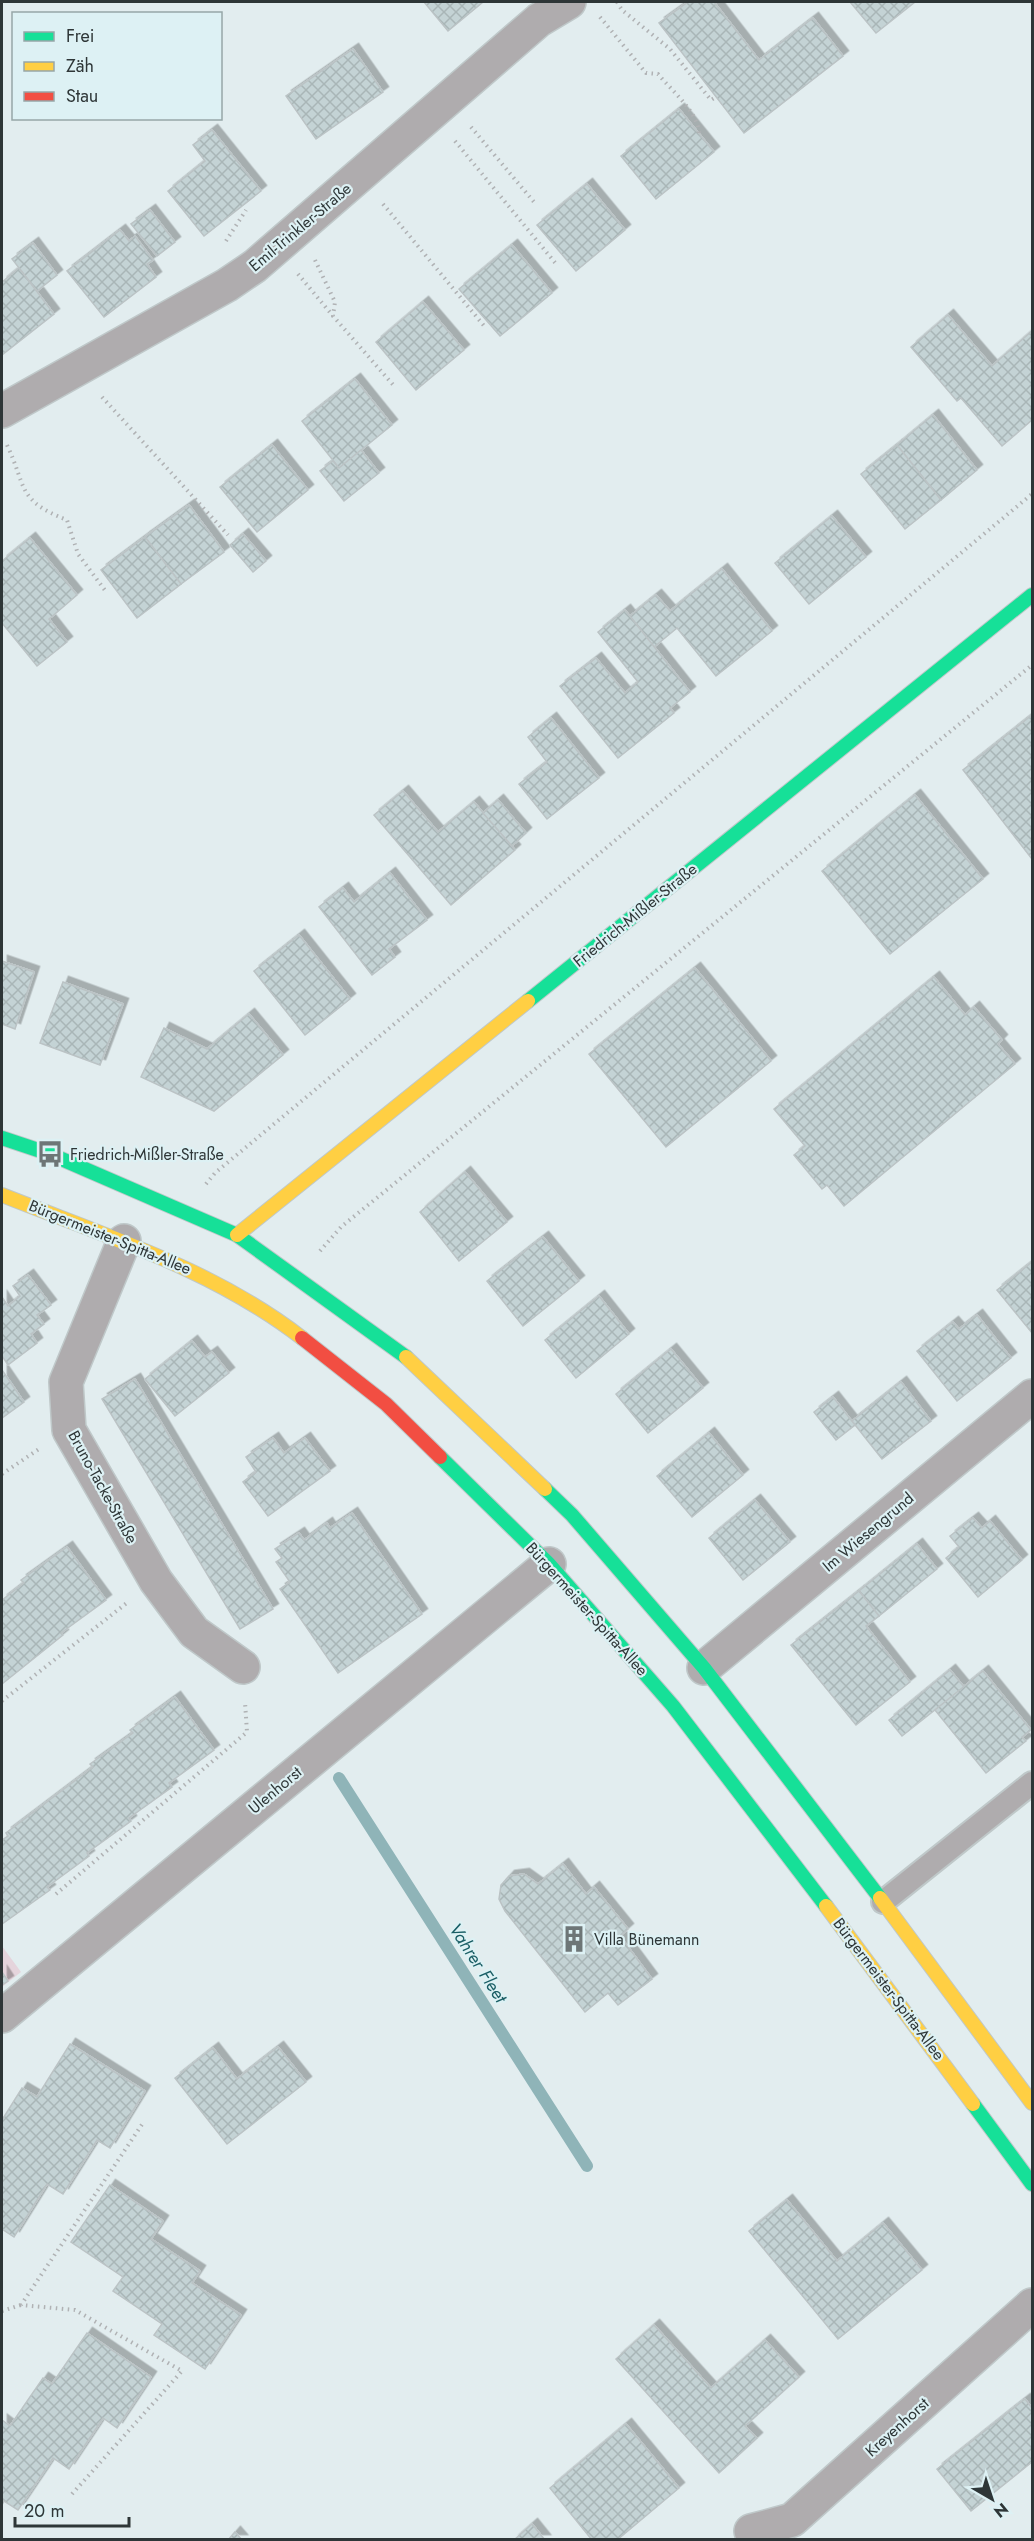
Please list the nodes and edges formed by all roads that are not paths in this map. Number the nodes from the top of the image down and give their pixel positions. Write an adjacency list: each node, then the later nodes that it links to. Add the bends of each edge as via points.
1 (581, 5): 2 (street, Emil-Trinkler-Straße, via 538,20 285,241 227,285)
2 (2, 411)
3 (1032, 595): 6 (main road, Friedrich-Mißler-Straße)
4 (2, 1138): 6 (main road, via 50,1154)
5 (6, 1201): 7 (main road, Bürgermeister-Spitta-Allee)
6 (237, 1235): 11 (main road, via 420,1369 572,1515)
7 (124, 1241): 9 (main road, Bürgermeister-Spitta-Allee, via 197,1272 282,1323 386,1404); 10 (street, Bruno-Tacke-Straße, via 66,1382 69,1430 156,1581 194,1632)
8 (1032, 1396): 11 (street, Im Wiesengrund)
9 (549, 1564): 14 (street, Ulenhorst); 16 (main road, Bürgermeister-Spitta-Allee, via 674,1706)
10 (243, 1667)
11 (704, 1668): 13 (main road)
12 (1032, 1783): 13 (lane)
13 (883, 1902): 15 (main road)
14 (2, 2016)
15 (1032, 2103)
16 (1032, 2184)
17 (1032, 2305): 18 (street, Kreyenhorst, via 792,2520)
18 (751, 2531)

